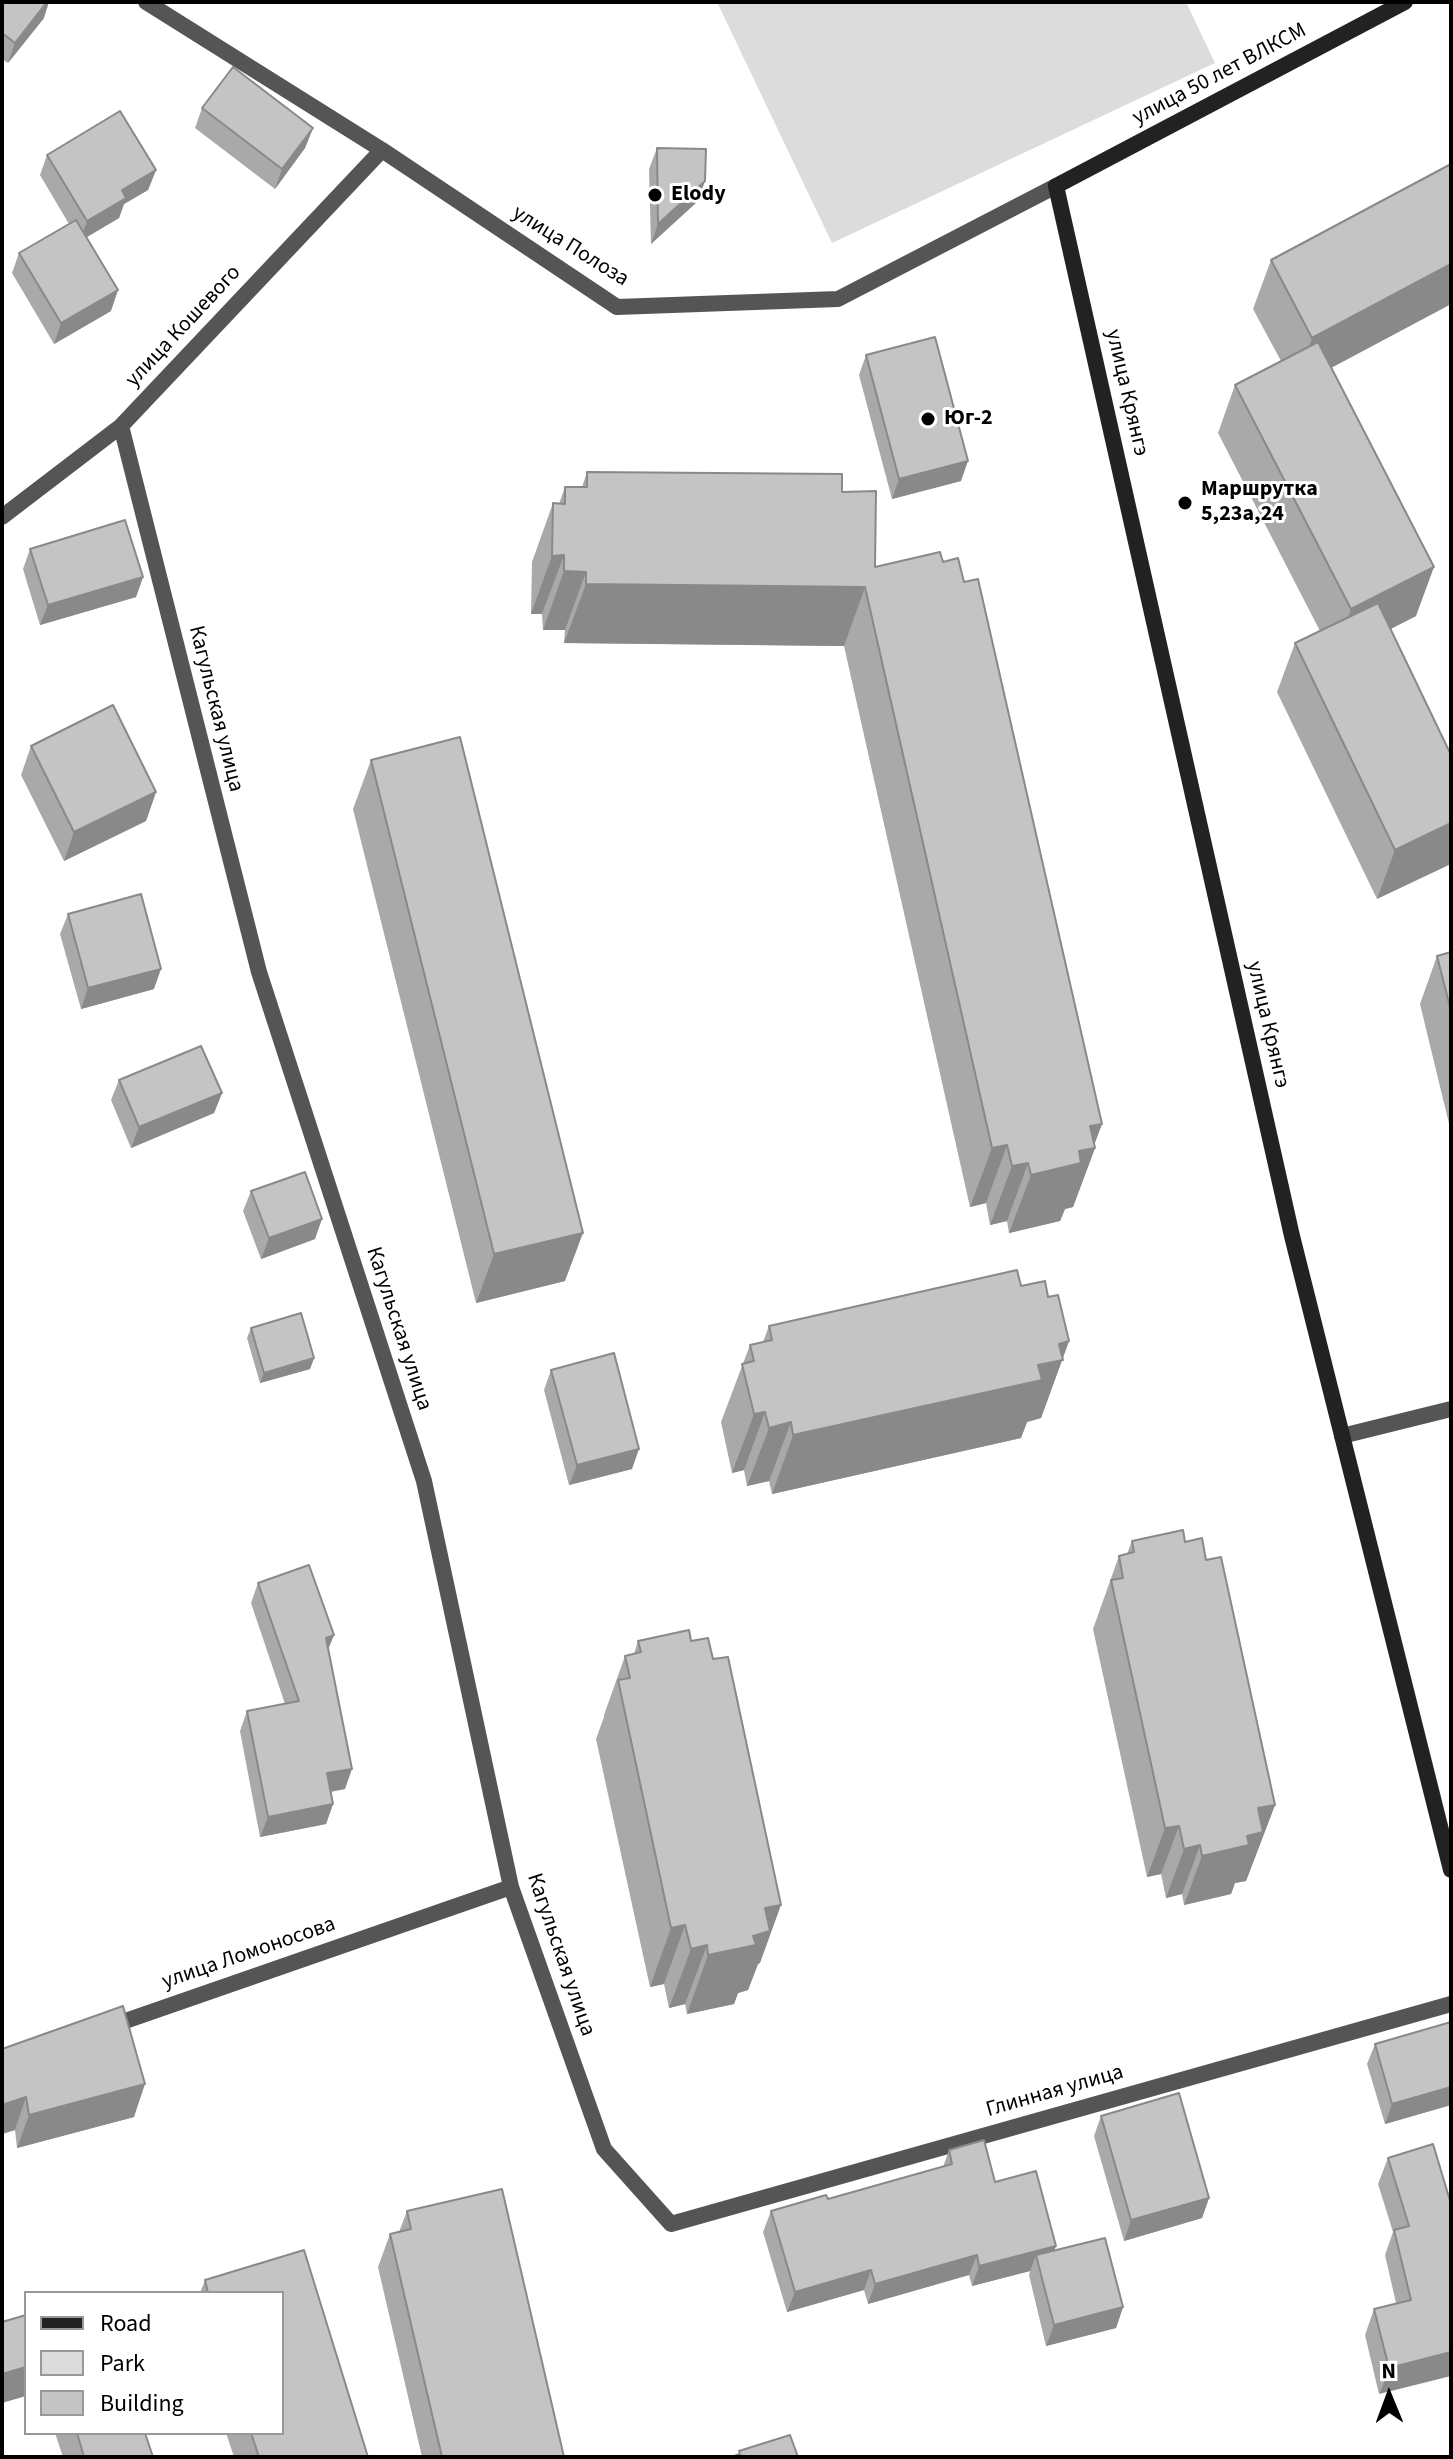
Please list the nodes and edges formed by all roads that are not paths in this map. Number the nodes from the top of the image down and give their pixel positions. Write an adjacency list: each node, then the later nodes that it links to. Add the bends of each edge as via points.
1 (146, 2): 3 (street, улица Полоза)
2 (1405, 2): 4 (street, улица 50 лет ВЛКСМ)
3 (382, 150): 4 (street, улица Полоза, via 617,307 838,299); 5 (street, улица Кошевого)
4 (1056, 186): 8 (street, улица Крянгэ, via 1292,1236)
5 (121, 426): 6 (street, улица Кошевого); 10 (street, Кагульская улица, via 259,972 424,1481)
6 (2, 517)
7 (1451, 1409): 8 (street)
8 (1342, 1436): 9 (street, улица Крянгэ)
9 (1451, 1870)
10 (511, 1887): 12 (street, улица Ломоносова); 13 (street, Кагульская улица, via 604,2149)
11 (1451, 2004): 13 (street, Глинная улица)
12 (92, 2032)
13 (671, 2224)

